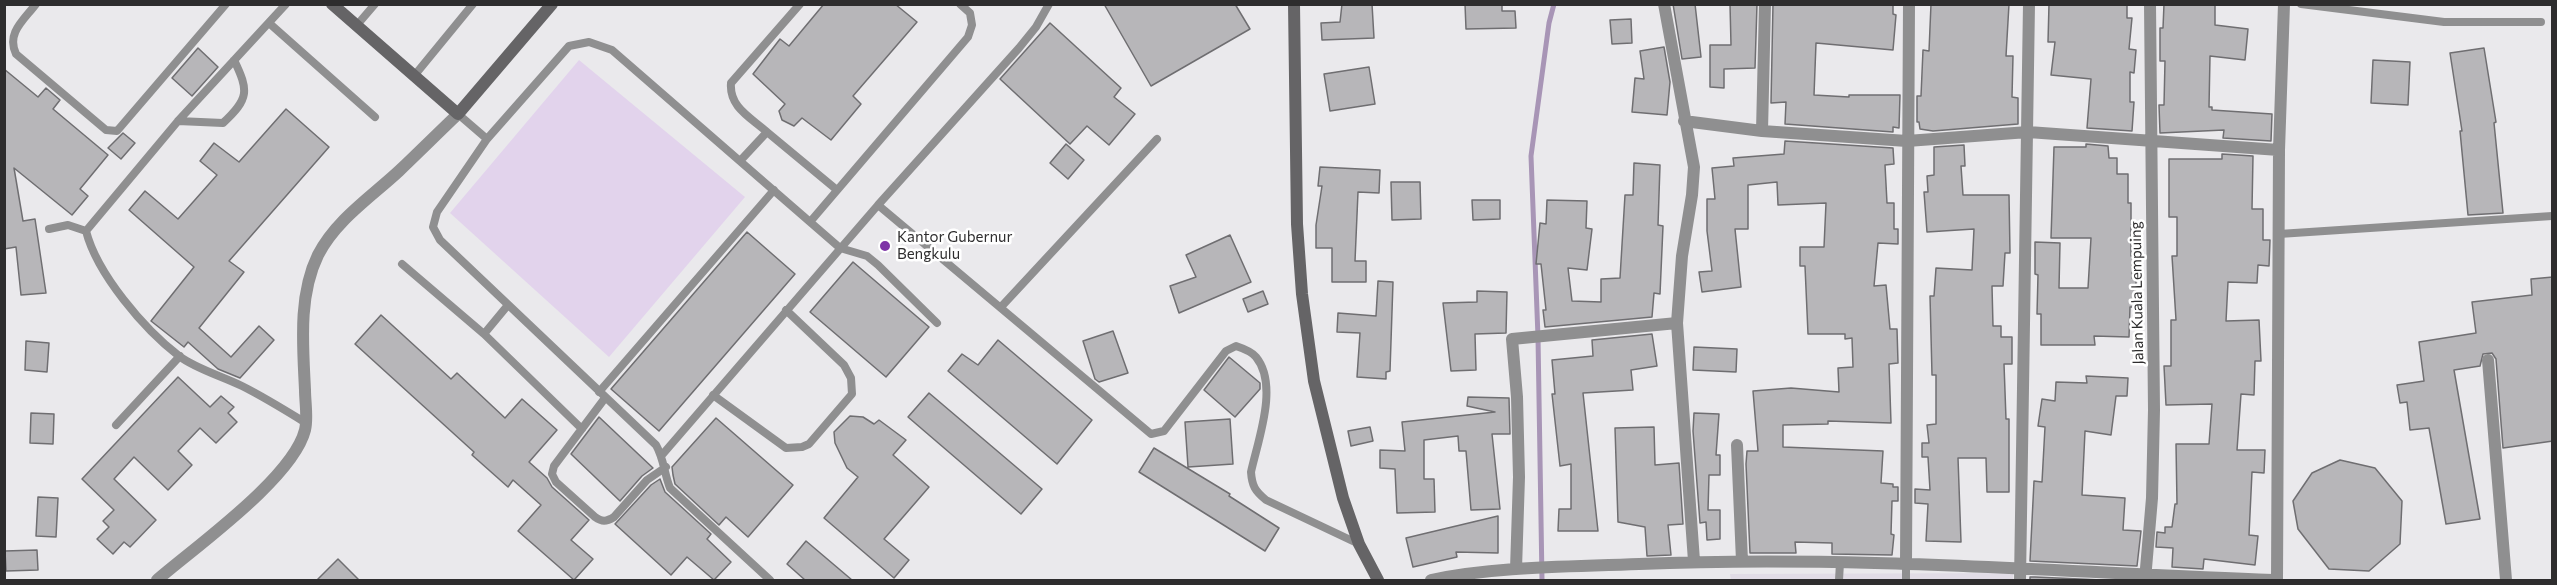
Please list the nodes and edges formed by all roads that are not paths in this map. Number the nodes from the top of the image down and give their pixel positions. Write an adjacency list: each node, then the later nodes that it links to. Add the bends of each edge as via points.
1 (36, 4): 2 (lane, via 12,34 16,54 106,130 117,131)
2 (226, 4)
3 (286, 4): 20 (lane)
4 (332, 4): 21 (street)
5 (375, 4): 21 (lane)
6 (473, 4): 23 (lane)
7 (552, 4): 24 (street)
8 (800, 4): 29 (lane, via 731,83 733,103)
9 (960, 4): 38 (lane, via 970,13 968,37)
10 (1048, 4): 39 (lane, via 1019,48)
11 (1294, 4): 63 (street, via 1297,224 1302,294 1314,381 1342,498)
12 (1664, 4): 27 (street)
13 (1765, 4): 28 (street)
14 (1909, 4): 34 (street)
15 (2029, 4): 30 (street)
16 (2150, 4): 32 (street, Jalan Kuala Lempuing)
17 (2284, 4): 35 (street)
18 (2301, 4): 19 (lane, via 2445,22)
19 (2541, 22)
20 (269, 23): 22 (lane); 25 (lane)
21 (357, 25): 23 (street)
22 (234, 60): 26 (lane); 26 (lane, via 246,94 231,115 223,123)
23 (414, 76): 24 (street)
24 (458, 114): 33 (lane); 57 (street, via 339,224 318,256 307,292 303,332)
25 (375, 117)
26 (178, 121): 43 (lane)
27 (1684, 122): 28 (street); 51 (street, via 1694,167)
28 (1762, 131): 34 (street)
29 (767, 132): 36 (lane); 38 (lane)
30 (2028, 132): 32 (street); 34 (street); 69 (street)
31 (1157, 139): 48 (lane)
32 (2151, 139): 35 (street); 70 (street, Jalan Kuala Lempuing, via 2154,410)
33 (487, 140): 36 (lane, via 569,46 589,42 612,50); 47 (lane, via 437,212 433,227 440,240)
34 (1907, 141): 67 (street)
35 (2279, 150): 44 (street)
36 (740, 161): 37 (lane)
37 (774, 190): 41 (lane); 55 (lane)
38 (837, 190): 41 (lane)
39 (878, 205): 45 (lane); 48 (lane)
40 (2553, 216): 44 (lane)
41 (810, 222): 45 (lane)
42 (49, 229): 43 (lane, via 68,225)
43 (86, 231): 53 (lane, via 110,283)
44 (2279, 234): 77 (street)
45 (840, 248): 49 (lane); 50 (lane, via 867,256)
46 (402, 264): 52 (lane)
47 (508, 306): 52 (lane); 55 (lane)
48 (1001, 307): 63 (lane, via 1151,434 1164,431 1226,351 1236,346 1256,356 1268,391 1251,472 1255,492)
49 (786, 310): 56 (lane); 56 (lane, via 844,365 851,378 852,394 809,444 786,448)
50 (937, 323)
51 (1677, 323): 64 (street); 68 (street, via 1512,339)
52 (484, 334): 59 (lane)
53 (180, 356): 57 (lane); 58 (lane)
54 (2488, 360): 78 (street)
55 (602, 395): 59 (lane); 61 (lane, via 656,445)
56 (713, 395): 61 (lane)
57 (306, 423): 71 (street, via 292,457 276,478)
58 (116, 425)
59 (582, 429): 62 (lane, via 552,474 556,482 601,521 614,517 647,480)
60 (1737, 445): 65 (street)
61 (662, 456): 62 (lane)
62 (666, 467): 72 (lane, via 670,488)
63 (1359, 544): 73 (street)
64 (1694, 561): 65 (street); 68 (street)
65 (1742, 561): 66 (street)
66 (1840, 563): 67 (street); 75 (lane)
67 (1906, 563): 69 (street); 76 (lane)
68 (1521, 569): 74 (street)
69 (2020, 574): 70 (street)
70 (2146, 578): 77 (street)
71 (157, 580)
72 (770, 580)
73 (1378, 580)
74 (1431, 580)
75 (1839, 580)
76 (1906, 580)
77 (2275, 580)
78 (2506, 580)

